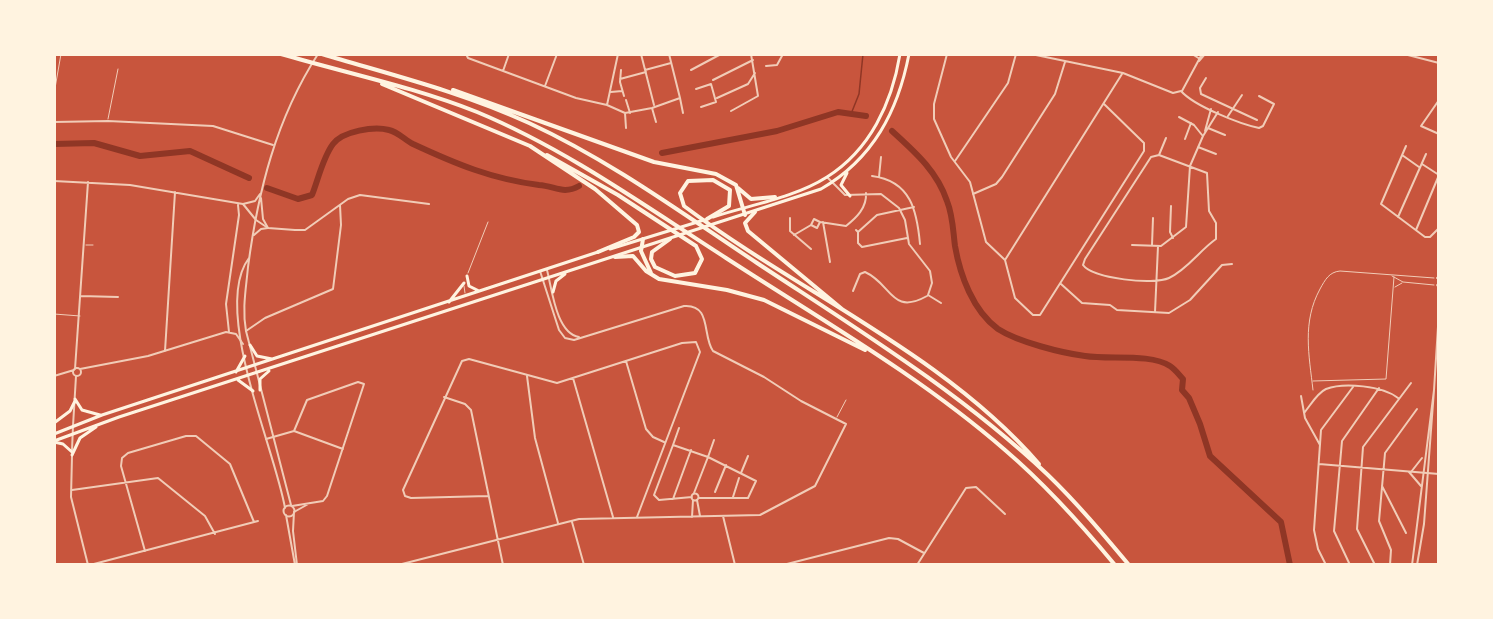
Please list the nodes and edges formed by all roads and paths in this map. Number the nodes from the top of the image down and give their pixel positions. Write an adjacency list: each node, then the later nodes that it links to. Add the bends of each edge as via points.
1 (61, 54): 44 (lane)
2 (281, 54): 35 (highway)
3 (320, 54): 34 (highway); 75 (street, via 292,98)
4 (466, 54): 30 (street)
5 (509, 54): 30 (street)
6 (557, 54): 39 (street)
7 (618, 54): 43 (street)
8 (641, 54): 31 (street)
9 (669, 54): 24 (street)
10 (721, 54): 29 (street)
11 (751, 54): 21 (street)
12 (783, 54): 26 (street, via 777,65)
13 (900, 54): 90 (main road, via 894,88 878,123 863,145)
14 (909, 54): 86 (main road, via 891,115)
15 (947, 54): 84 (street, via 933,113)
16 (1016, 54): 84 (street, via 1008,82)
17 (1031, 54): 23 (street)
18 (1192, 54): 22 (street)
19 (1204, 54): 22 (street)
20 (1404, 54): 25 (street)
21 (753, 60): 32 (street); 38 (street)
22 (1200, 60): 42 (street)
23 (1065, 62): 33 (street); 100 (street, via 1055,94 1002,177 996,184)
24 (671, 63): 31 (street); 47 (street)
25 (1439, 63)
26 (766, 66)
27 (118, 69): 64 (lane)
28 (621, 70): 37 (street)
29 (691, 70)
30 (503, 71): 39 (street)
31 (645, 71): 37 (street); 52 (street)
32 (755, 73): 48 (street, via 746,85); 56 (street, via 758,96)
33 (1122, 73): 42 (street, via 1173,93); 50 (street)
34 (397, 74): 96 (highway, via 485,100 654,162 716,174); 246 (highway, via 530,123 628,177 934,381)
35 (366, 78): 76 (highway); 182 (highway, via 477,112 567,157)
36 (1206, 78): 55 (street, via 1200,93)
37 (620, 79): 41 (street)
38 (713, 80)
39 (545, 86): 51 (street, via 593,104)
40 (696, 89): 48 (street, via 709,83)
41 (622, 91): 43 (street); 60 (street)
42 (1181, 91): 54 (street)
43 (611, 92): 51 (street)
44 (54, 94)
45 (1242, 95): 55 (street)
46 (1259, 96): 61 (street, via 1274,104 1262,128)
47 (680, 98): 52 (street); 57 (street)
48 (717, 98): 53 (street)
49 (1438, 102): 71 (street, via 1421,126)
50 (1104, 104): 141 (street); 156 (street, via 1145,147)
51 (607, 105): 59 (street)
52 (653, 106): 60 (street); 66 (street)
53 (701, 107)
54 (1211, 109): 58 (street); 68 (street)
55 (1232, 109): 61 (street); 63 (street)
56 (731, 111)
57 (683, 112)
58 (1218, 112): 61 (street); 68 (street)
59 (625, 113): 60 (street); 69 (street)
60 (630, 113)
61 (1228, 116)
62 (1179, 117): 67 (street)
63 (1257, 120)
64 (108, 121): 65 (street); 75 (street, via 213,126)
65 (54, 122)
66 (656, 122)
67 (1191, 123): 72 (street); 74 (street)
68 (1207, 127): 70 (street); 72 (street)
69 (626, 129)
70 (1225, 135)
71 (1439, 135)
72 (1203, 136): 78 (street)
73 (1166, 138): 81 (street)
74 (1185, 139)
75 (273, 145): 99 (street)
76 (530, 146): 129 (highway, via 582,173 696,246 702,259 695,273 675,276 655,267 652,252); 138 (highway, via 595,189 638,225 639,232 634,237)
77 (1406, 146): 82 (street)
78 (1198, 147): 79 (street); 87 (street)
79 (1216, 154)
80 (1426, 154): 85 (street)
81 (1159, 155): 87 (street); 153 (street, via 1151,157 1083,263 1087,270 1102,277)
82 (1402, 155): 88 (street); 115 (street, via 1381,204)
83 (881, 157): 92 (street)
84 (955, 161): 100 (street, via 970,182)
85 (1422, 164): 88 (street); 89 (street)
86 (852, 166): 95 (main road); 101 (main road, via 841,185)
87 (1190, 166): 127 (street, via 1187,224); 153 (street, via 1207,174 1209,211 1216,223 1216,239 1184,268 1169,278)
88 (1420, 168): 115 (street)
89 (1439, 175): 123 (street)
90 (827, 177): 95 (street); 102 (main road)
91 (872, 177): 92 (street)
92 (879, 177): 109 (street, via 896,183)
93 (54, 181): 94 (street)
94 (88, 182): 97 (street); 130 (street)
95 (832, 183): 101 (street); 111 (main road)
96 (736, 185): 102 (highway, via 751,199); 108 (highway)
97 (175, 192): 103 (street); 180 (street)
98 (866, 193): 101 (street); 110 (street, via 886,197); 119 (street, via 861,212 846,226)
99 (261, 194): 104 (street, via 255,201); 117 (street); 121 (street, via 263,219)
100 (973, 194): 141 (street, via 986,242)
101 (850, 196)
102 (775, 197): 108 (main road)
103 (237, 203): 104 (street); 175 (street, via 239,215 225,304)
104 (243, 204): 117 (street)
105 (429, 204): 106 (street, via 366,194)
106 (340, 205): 121 (street, via 303,230); 174 (street, via 333,289 265,318)
107 (1171, 206): 127 (street)
108 (743, 207): 112 (highway); 116 (main road)
109 (914, 207): 110 (street); 131 (street)
110 (901, 210): 126 (street); 126 (street, via 877,215 857,231 858,243 862,247)
111 (755, 212): 112 (main road); 173 (highway, via 745,223 748,231)
112 (745, 215): 129 (main road)
113 (790, 218): 124 (street)
114 (1153, 218): 134 (street)
115 (1398, 218): 123 (street)
116 (707, 219): 128 (main road); 173 (highway, via 729,206 730,190 713,180 688,181 680,193 684,206)
117 (256, 220): 121 (street); 125 (street)
118 (488, 222): 148 (lane)
119 (821, 222): 120 (street, via 817,228); 120 (street, via 814,219); 142 (street)
120 (811, 225): 124 (street)
121 (268, 228): 125 (street)
122 (1439, 228): 123 (street, via 1430,237)
123 (1416, 230)
124 (794, 235): 137 (street)
125 (253, 237): 140 (street)
126 (908, 238): 162 (street, via 912,250 930,271)
127 (1173, 238): 135 (street)
128 (643, 239): 136 (highway); 138 (main road)
129 (669, 239): 136 (main road)
130 (84, 244): 132 (lane); 163 (street)
131 (920, 244)
132 (93, 245)
133 (1132, 245): 134 (street)
134 (1152, 246): 135 (street)
135 (1158, 246): 153 (street)
136 (641, 249): 139 (main road); 147 (highway)
137 (811, 249)
138 (598, 252): 144 (main road)
139 (615, 257): 146 (main road); 147 (highway, via 633,256)
140 (249, 258): 174 (street, via 244,302); 177 (street, via 237,292 236,314)
141 (1005, 260): 156 (street, via 1015,298 1034,315 1042,314)
142 (830, 262)
143 (1232, 264): 170 (street, via 1222,265 1180,307 1168,313)
144 (546, 269): 145 (main road); 150 (street)
145 (540, 271): 152 (street); 159 (main road)
146 (569, 271): 150 (main road); 161 (main road, via 556,281)
147 (651, 274): 182 (highway, via 662,280 764,300)
148 (467, 276): 155 (lane); 159 (main road, via 469,286)
149 (1394, 277): 151 (lane); 154 (lane); 158 (lane); 199 (lane, via 1340,270 1326,279 1309,314)
150 (549, 278): 152 (main road); 161 (street)
151 (1438, 278)
152 (542, 280): 168 (main road); 176 (street, via 559,330 570,340)
153 (1157, 280): 170 (street)
154 (1404, 282): 157 (lane); 158 (lane)
155 (464, 283): 165 (lane); 166 (main road)
156 (1061, 284): 170 (street, via 1082,303)
157 (1438, 286)
158 (1394, 287): 199 (lane, via 1386,379)
159 (482, 291): 165 (main road)
160 (853, 291): 162 (street, via 860,274 865,272 879,279 897,301 912,302)
161 (553, 292): 176 (street, via 565,330)
162 (928, 295): 167 (street)
163 (81, 296): 164 (street); 172 (street)
164 (118, 297)
165 (466, 297): 166 (main road); 168 (lane)
166 (448, 303): 183 (main road)
167 (941, 303)
168 (469, 304): 187 (main road)
169 (1439, 311): 178 (street)
170 (1155, 313)
171 (54, 314): 172 (lane)
172 (80, 316): 188 (street)
173 (851, 316): 246 (highway, via 966,395 1024,447)
174 (246, 331): 179 (street)
175 (230, 332): 177 (street, via 239,336); 180 (street)
176 (582, 337): 216 (street, via 693,306 703,315 714,351)
177 (243, 344): 181 (street)
178 (1438, 344): 205 (street)
179 (250, 345): 183 (main road, via 261,358); 186 (street)
180 (165, 351): 185 (street)
181 (245, 356): 189 (street); 190 (main road)
182 (879, 357): 285 (highway, via 1005,449 1063,505)
183 (280, 358): 186 (main road)
184 (627, 361): 197 (street); 228 (street, via 646,429); 228 (street, via 682,343 693,341 699,345 700,352)
185 (92, 367): 188 (street); 193 (street)
186 (254, 367): 189 (main road); 191 (street)
187 (273, 368): 191 (main road); 203 (main road, via 261,379)
188 (77, 369): 192 (street); 193 (street); 193 (street)
189 (249, 369): 190 (main road); 194 (street)
190 (235, 373): 214 (main road)
191 (256, 373): 194 (main road); 203 (street)
192 (63, 374): 193 (street); 195 (street)
193 (78, 375): 210 (street)
194 (250, 375): 198 (main road); 206 (street)
195 (54, 376)
196 (527, 376): 197 (street, via 551,383); 208 (street, via 465,360 455,370); 271 (street, via 535,438)
197 (573, 378): 269 (street)
198 (236, 380): 206 (main road); 218 (main road)
199 (1312, 381): 204 (lane)
200 (1411, 383): 209 (street)
201 (1353, 387): 202 (street); 213 (street, via 1326,389); 230 (street, via 1323,425)
202 (1379, 388): 209 (street); 239 (street, via 1344,434)
203 (260, 390): 224 (street)
204 (1313, 390)
205 (1434, 390): 235 (street); 245 (street)
206 (253, 391): 225 (street)
207 (1301, 396): 213 (street)
208 (444, 397): 255 (street, via 471,410); 255 (street, via 402,490 405,496)
209 (1399, 399): 240 (street, via 1364,444)
210 (75, 400): 214 (main road, via 85,412); 217 (main road, via 70,411); 219 (street)
211 (846, 400): 216 (lane)
212 (1417, 409): 241 (street, via 1386,450)
213 (1304, 413): 230 (street)
214 (102, 415): 219 (main road)
215 (842, 416): 216 (lane)
216 (838, 420): 266 (street, via 846,424 813,488 760,515)
217 (54, 423)
218 (102, 423): 223 (main road); 233 (main road, via 81,437)
219 (73, 426): 222 (main road); 223 (street)
220 (679, 428): 229 (street)
221 (294, 431): 224 (street); 231 (street); 231 (street, via 307,400 358,382 364,384)
222 (54, 434)
223 (72, 434): 227 (main road); 233 (street)
224 (272, 438): 225 (street); 260 (street)
225 (266, 439): 261 (street)
226 (714, 440): 236 (street)
227 (54, 442): 233 (main road, via 63,444)
228 (664, 442): 267 (street)
229 (673, 445): 232 (street); 257 (street, via 654,495 657,499)
230 (1320, 445): 237 (street)
231 (343, 449): 259 (street, via 325,499)
232 (691, 450): 236 (street); 257 (street)
233 (72, 454): 252 (street)
234 (748, 456): 243 (street)
235 (1424, 456): 242 (street); 244 (street)
236 (708, 457): 238 (street); 254 (street)
237 (1318, 464): 239 (street); 287 (street, via 1314,530)
238 (726, 465): 243 (street); 253 (street)
239 (1340, 466): 240 (street); 288 (street, via 1334,531)
240 (1361, 468): 241 (street); 289 (street, via 1357,529)
241 (1384, 470): 242 (street); 250 (street)
242 (1410, 472): 244 (street); 251 (street)
243 (741, 473): 256 (street, via 756,483 748,498)
244 (1422, 473): 245 (street); 251 (street)
245 (1428, 473): 247 (street); 292 (street)
246 (1047, 474): 286 (highway)
247 (1439, 474)
248 (739, 478): 256 (street)
249 (128, 484): 252 (street); 273 (street, via 161,479 205,516); 273 (street, via 120,463 125,454 193,435 233,468 256,522); 275 (street)
250 (1382, 486): 272 (street); 290 (street, via 1379,521 1391,550)
251 (1421, 486): 291 (street)
252 (71, 490): 277 (street)
253 (715, 492)
254 (694, 493): 258 (street); 258 (street)
255 (488, 496): 274 (street)
256 (733, 497): 258 (street)
257 (673, 499): 258 (street)
258 (695, 499): 265 (street); 268 (street)
259 (313, 502): 260 (street); 262 (street)
260 (292, 506): 261 (street); 262 (street)
261 (285, 508): 264 (street)
262 (294, 512): 264 (street); 278 (street)
263 (1005, 514): 276 (street, via 988,497 971,486 966,488)
264 (286, 515): 278 (street)
265 (700, 516): 266 (street); 268 (street)
266 (723, 516): 282 (street)
267 (637, 517): 268 (street); 269 (street)
268 (692, 517)
269 (613, 518): 270 (street)
270 (572, 521): 271 (street); 281 (street)
271 (559, 524): 274 (street)
272 (1406, 533)
273 (215, 534): 275 (street)
274 (497, 540): 279 (street); 280 (street)
275 (145, 551): 277 (street)
276 (924, 553): 283 (street, via 889,538); 284 (street)
277 (89, 565)
278 (296, 565)
279 (398, 565)
280 (503, 565)
281 (584, 565)
282 (735, 565)
283 (783, 565)
284 (916, 565)
285 (1115, 565)
286 (1129, 565)
287 (1326, 565)
288 (1350, 565)
289 (1375, 565)
290 (1390, 565)
291 (1412, 565)
292 (1417, 565)

